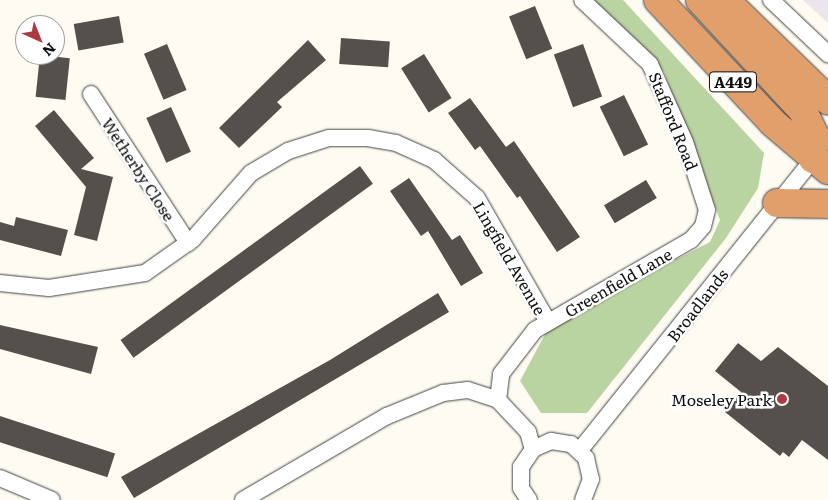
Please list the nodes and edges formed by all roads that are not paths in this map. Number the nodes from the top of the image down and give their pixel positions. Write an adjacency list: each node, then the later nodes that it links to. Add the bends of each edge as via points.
1 (582, 0): 12 (street, Stafford Road, via 650,64 685,142)
2 (658, 0): 9 (highway, A449)
3 (700, 0): 9 (highway, via 803,110)
4 (725, 0): 8 (highway)
5 (771, 0): 6 (street)
6 (828, 54)
7 (91, 94): 13 (street, Wetherby Close)
8 (828, 100)
9 (823, 156): 10 (street, Broadlands)
10 (776, 204): 11 (highway); 18 (street, Broadlands)
11 (828, 204)
12 (707, 210): 15 (street, Greenfield Lane, via 703,226 691,240)
13 (188, 244): 14 (street, Lingfield Avenue, via 145,273 49,288); 15 (street, Lingfield Avenue, via 251,173 288,152 329,138 396,143 434,160 476,198)
14 (0, 283)
15 (548, 322): 16 (street, Greenfield Lane, via 524,340 501,374)
16 (498, 400): 17 (street, via 528,432); 21 (street, via 468,390 416,401)
17 (533, 449): 18 (street, via 551,441); 22 (street, via 519,477)
18 (580, 450): 23 (street, via 591,479)
19 (0, 478): 20 (street)
20 (52, 500)
21 (243, 500)
22 (529, 500)
23 (583, 500)

